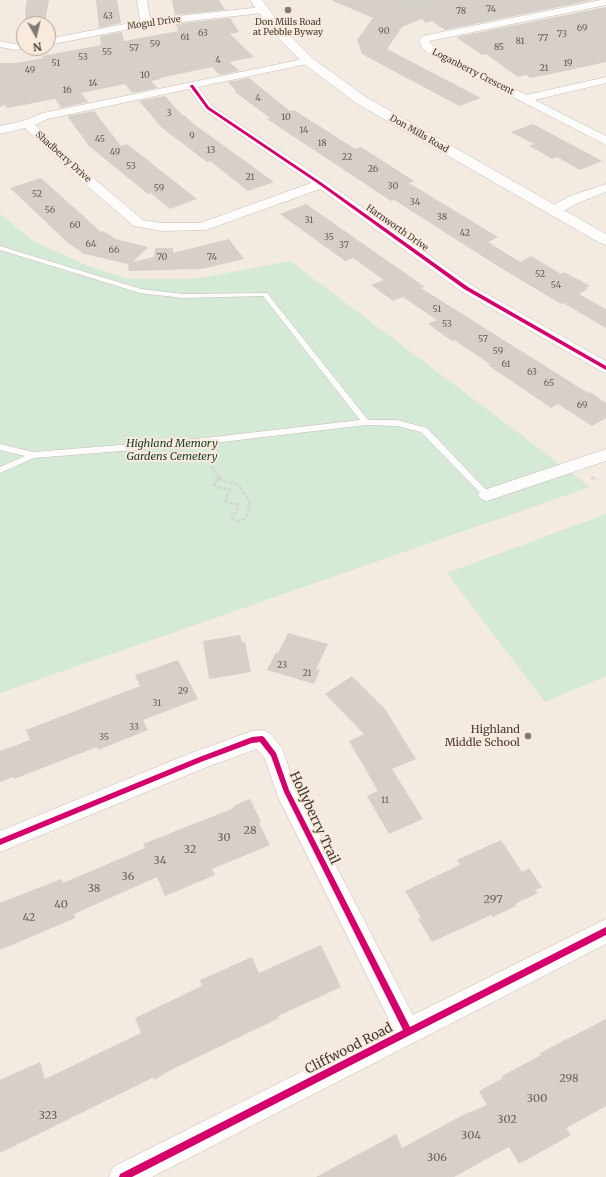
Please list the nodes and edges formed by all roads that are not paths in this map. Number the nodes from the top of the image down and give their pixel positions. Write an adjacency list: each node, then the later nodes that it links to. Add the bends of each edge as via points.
1 (142, 0): 4 (street)
2 (606, 2): 11 (street, Loganberry Crescent, via 427,38 424,41 427,48 432,51)
3 (259, 5): 4 (street, Mogul Drive); 8 (main road, Don Mills Road, via 282,35)
4 (145, 23): 5 (street, Mogul Drive)
5 (56, 40)
6 (0, 44): 7 (street)
7 (16, 47)
8 (308, 61): 10 (street, Shadberry Drive); 17 (main road, Don Mills Road, via 361,100)
9 (606, 80): 11 (street)
10 (192, 86): 12 (street, Shadberry Drive, via 43,116); 15 (street, Harnworth Drive, via 208,108)
11 (525, 99): 14 (street, Loganberry Crescent)
12 (27, 124): 13 (street); 15 (street, Shadberry Drive, via 139,223 161,227 201,226)
13 (0, 130)
14 (606, 141)
15 (321, 184): 20 (street, Harnworth Drive, via 466,288)
16 (606, 188): 17 (street)
17 (553, 211): 18 (main road, Don Mills Road)
18 (606, 240)
19 (0, 248): 21 (lane, via 140,291 183,296 265,294)
20 (606, 368)
21 (366, 422): 23 (lane, via 196,442); 26 (lane, via 397,423 424,430)
22 (0, 447): 23 (lane)
23 (33, 455): 25 (lane)
24 (606, 455): 26 (street)
25 (0, 470)
26 (487, 495)
27 (0, 842): 29 (street, Hollyberry Trail, via 199,760 252,740 262,739 274,755 286,790)
28 (606, 931): 29 (street, Cliffwood Road)
29 (408, 1032): 30 (street, Cliffwood Road)
30 (123, 1177)

